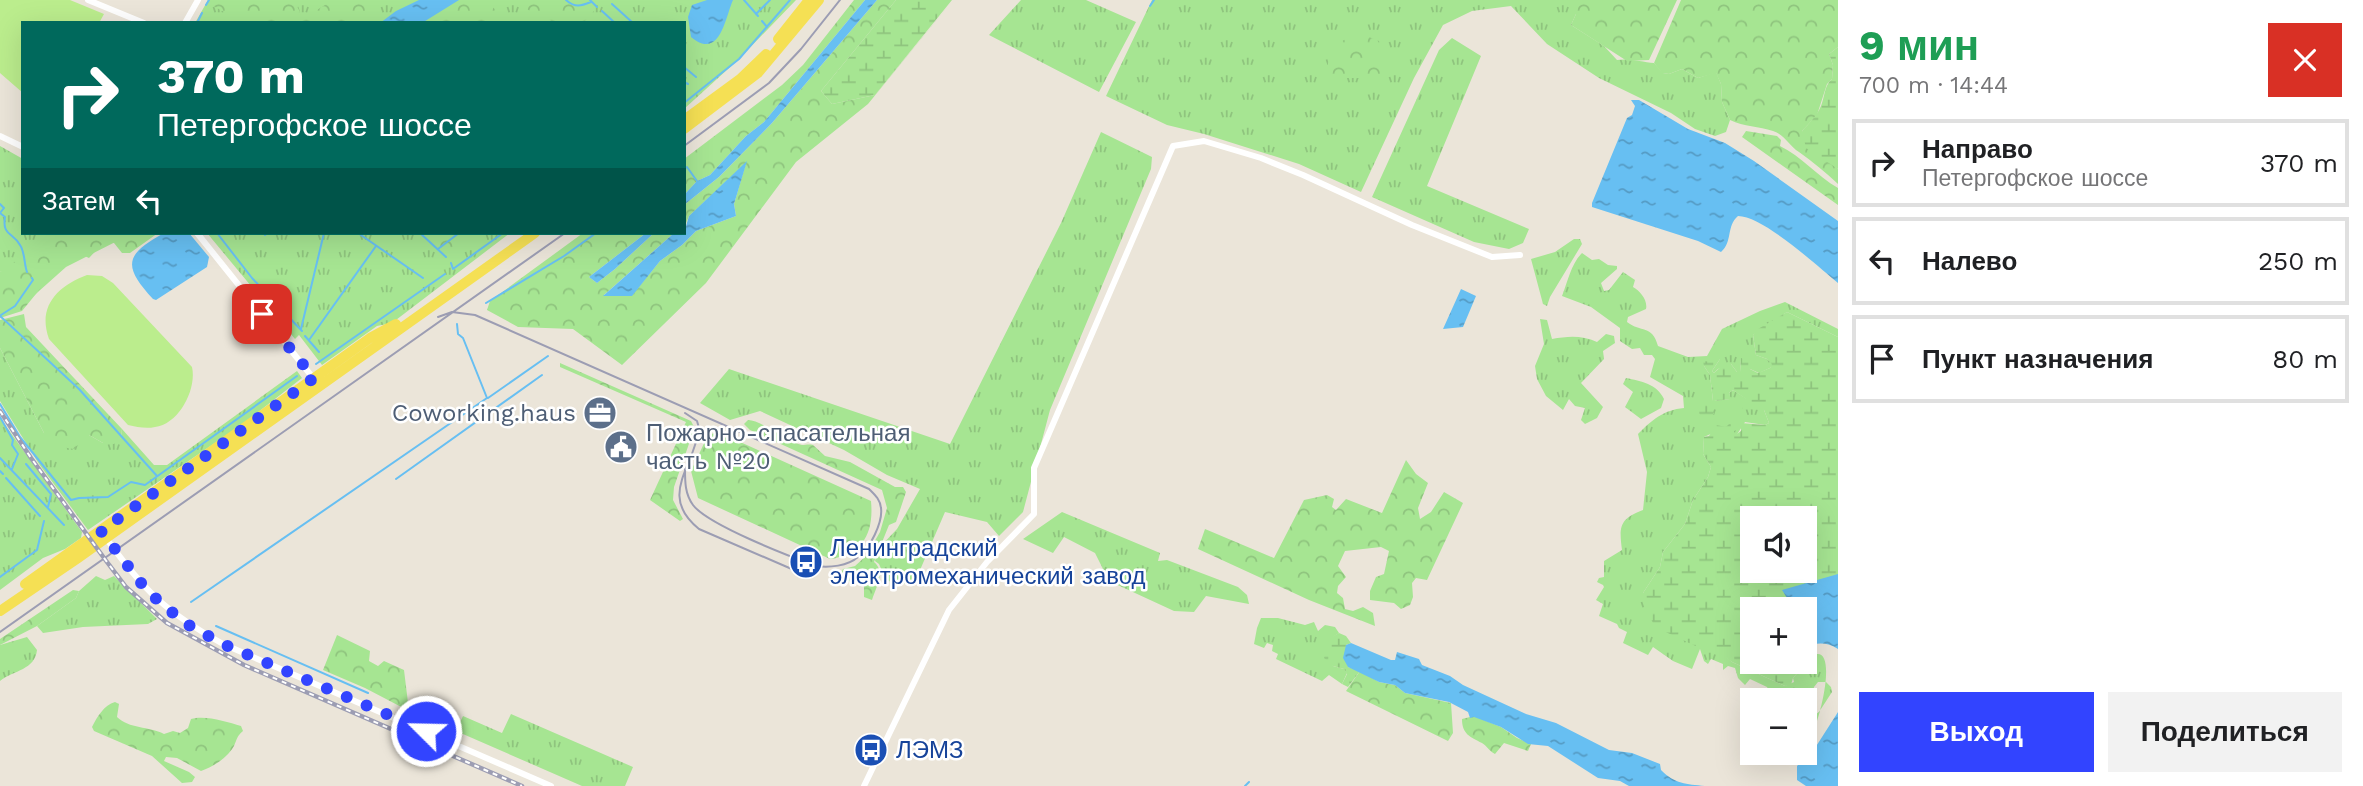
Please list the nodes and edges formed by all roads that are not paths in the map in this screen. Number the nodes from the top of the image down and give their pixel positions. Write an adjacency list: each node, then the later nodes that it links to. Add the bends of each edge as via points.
1 (88, 0): 5 (street)
2 (198, 0): 6 (street)
3 (809, 0): 7 (main road, via 759,62)
4 (819, 0): 8 (main road, via 758,73)
5 (139, 21)
6 (186, 21)
7 (686, 119)
8 (686, 127)
9 (0, 136): 10 (street)
10 (21, 146)
11 (199, 235): 15 (street)
12 (520, 235): 15 (main road, via 370,338)
13 (532, 235): 15 (main road)
14 (1520, 256): 20 (street, via 1492,257 1261,158 1203,141 1174,146 1034,468 1034,514 949,610)
15 (317, 382): 16 (main road)
16 (104, 534): 17 (main road); 18 (main road); 19 (street, via 153,597 223,644)
17 (0, 602)
18 (0, 611)
19 (551, 786)
20 (864, 786)

